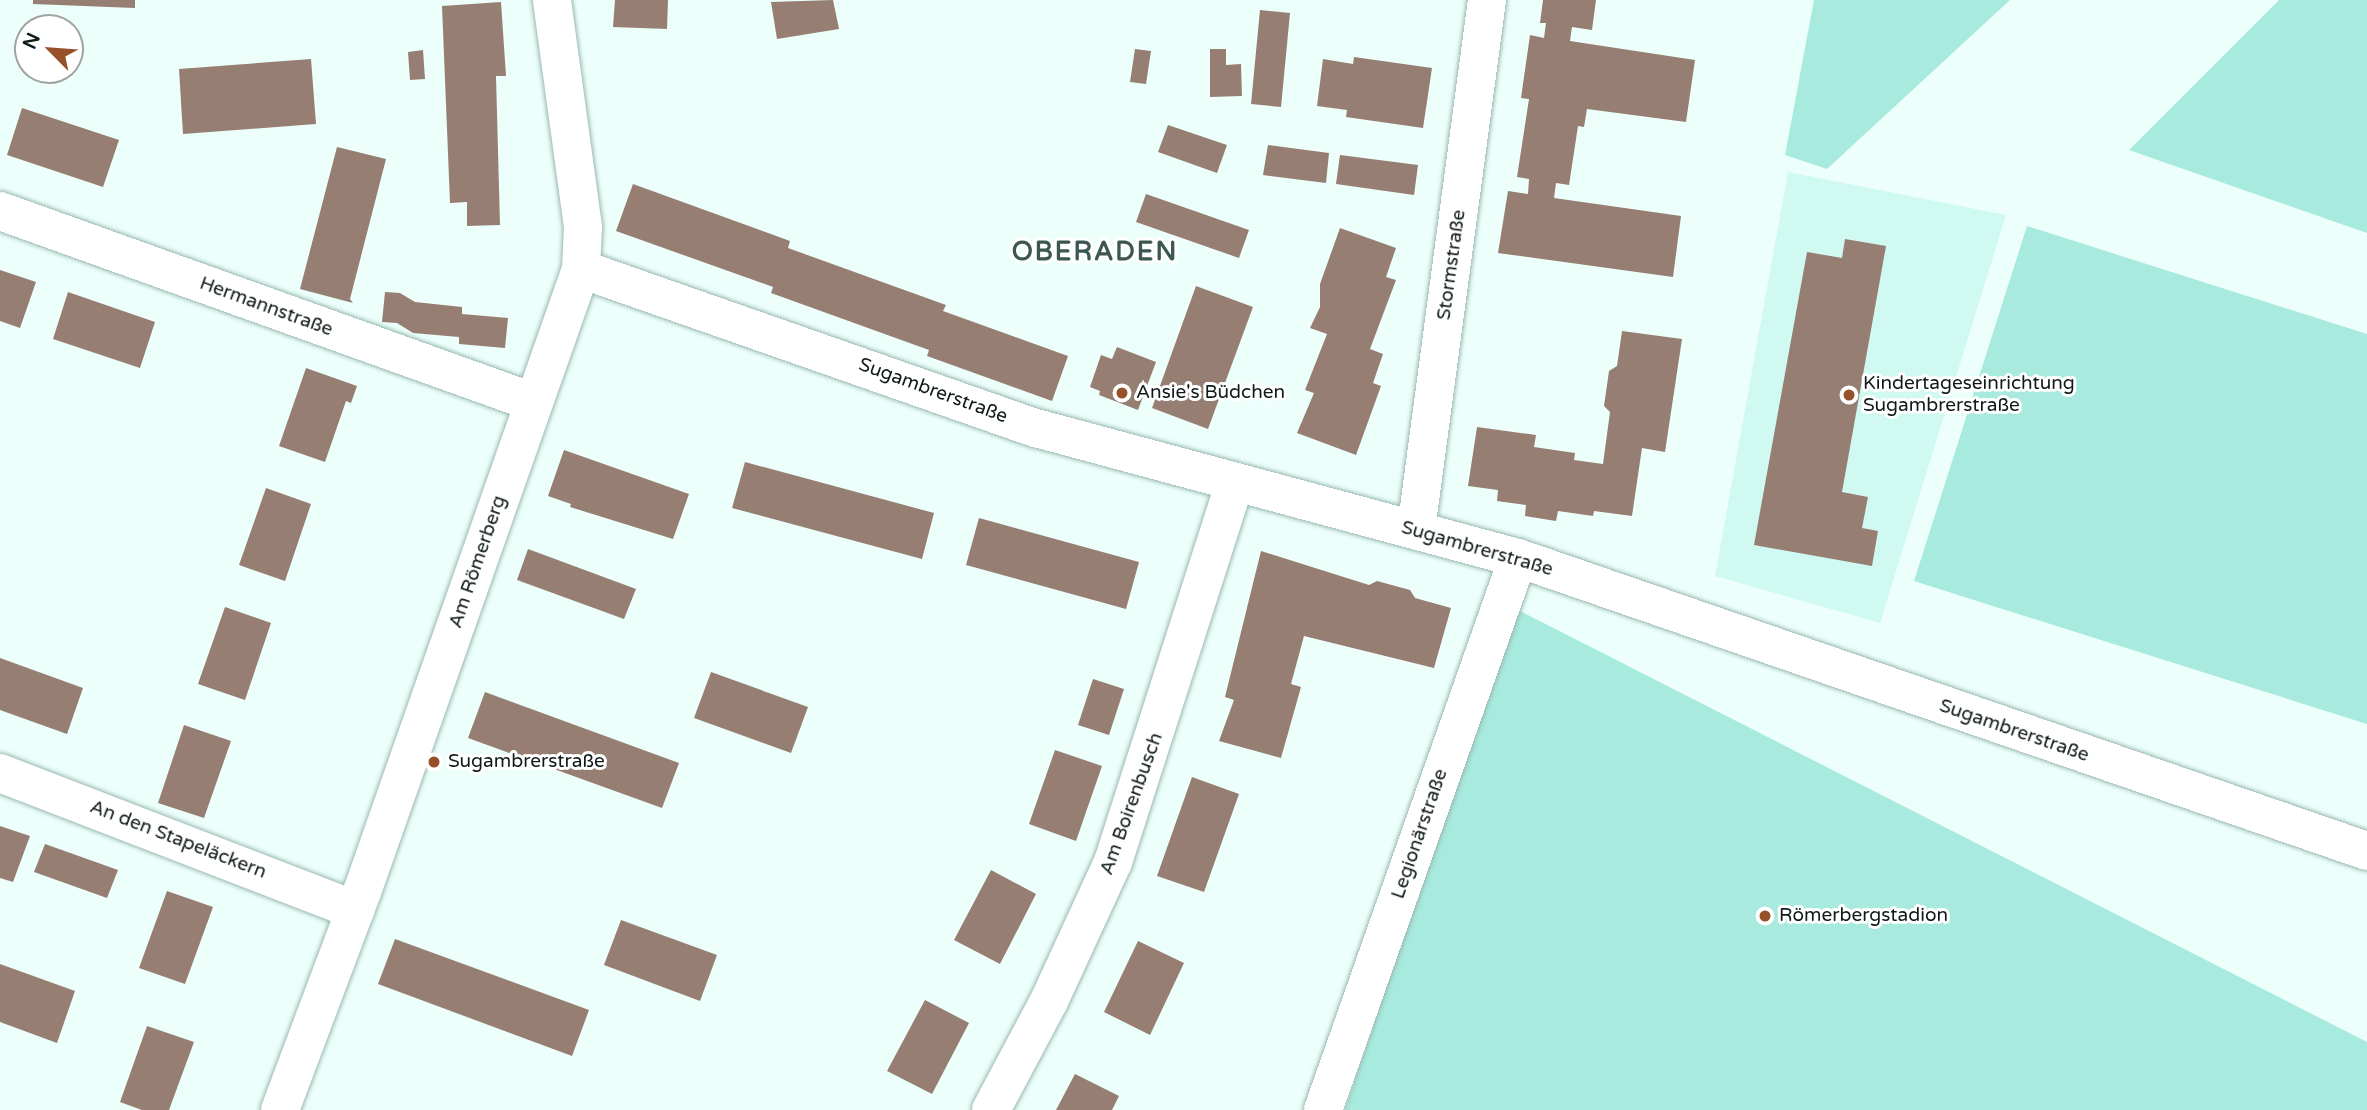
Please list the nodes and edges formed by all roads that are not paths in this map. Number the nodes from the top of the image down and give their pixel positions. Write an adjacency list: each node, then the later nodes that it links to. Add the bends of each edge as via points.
1 (552, 0): 4 (street, Am Römerberg, via 583,226)
2 (1488, 0): 7 (street, Stormstraße)
3 (0, 211): 5 (street, Hermannstraße)
4 (581, 268): 5 (street, Am Römerberg); 6 (street, Sugambrerstraße, via 1036,428)
5 (533, 402): 11 (street, Am Römerberg)
6 (1235, 482): 7 (street, Sugambrerstraße); 13 (street, Am Boirenbusch, via 1114,862 1049,1001)
7 (1416, 530): 8 (street, Sugambrerstraße)
8 (1518, 558): 10 (street, Sugambrerstraße); 14 (street, Legionärstraße)
9 (0, 773): 11 (street, An den Stapeläckern)
10 (2367, 851)
11 (355, 910): 12 (street, Am Römerberg)
12 (280, 1110)
13 (991, 1110)
14 (1323, 1110)

